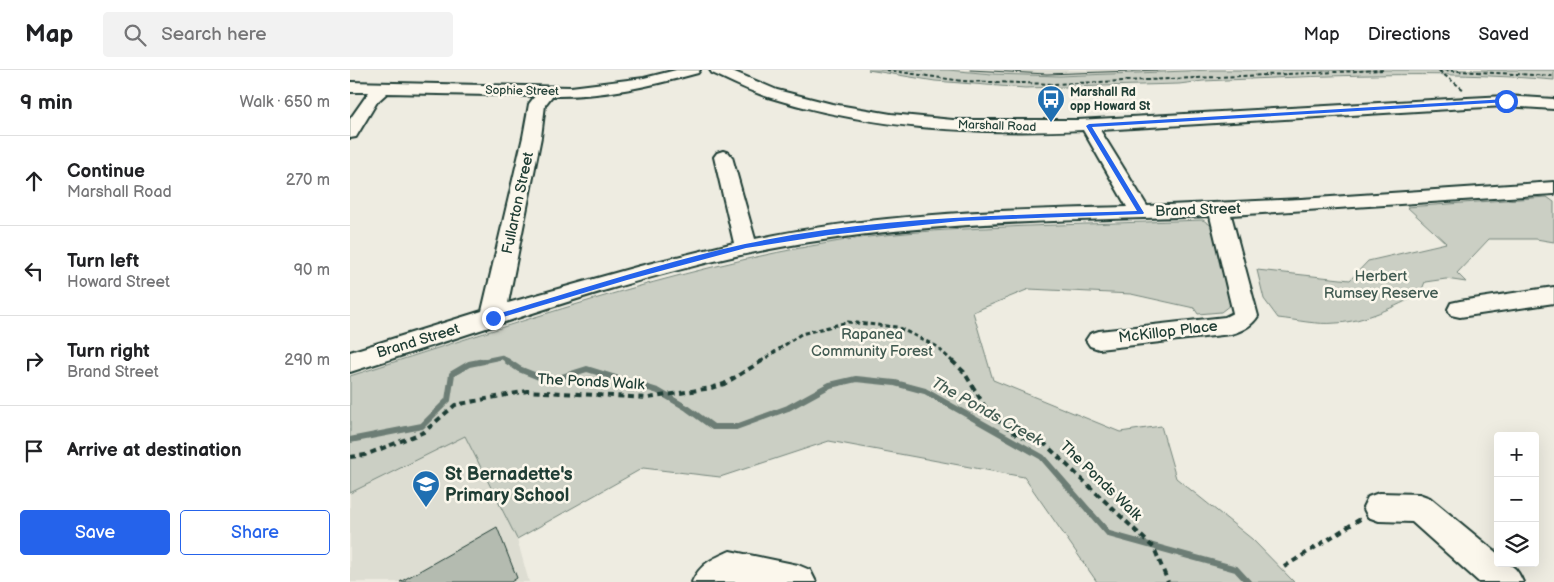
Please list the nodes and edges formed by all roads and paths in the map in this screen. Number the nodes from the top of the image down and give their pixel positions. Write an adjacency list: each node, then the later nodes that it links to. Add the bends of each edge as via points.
1 (693, 70): 9 (street, Sophie Street, via 625,87)
2 (717, 70): 12 (street, Marshall Road, via 783,96 875,116 984,126)
3 (886, 70): 4 (path, via 962,81 1053,84)
4 (1383, 70)
5 (1438, 70): 6 (path); 10 (path)
6 (1554, 76)
7 (350, 87): 8 (street, Sophie Street)
8 (383, 88): 9 (street, Sophie Street); 13 (street, via 371,99)
9 (547, 92): 21 (street, Fullarton Street, via 537,104)
10 (1480, 102): 11 (street, Marshall Road); 12 (street, Marshall Road)
11 (1554, 104)
12 (1089, 126): 17 (street)
13 (350, 134)
14 (722, 157): 18 (street)
15 (1554, 188): 16 (street, Brand Street)
16 (1219, 210): 17 (street, Brand Street); 22 (street, McKillop Place, via 1246,316 1231,325)
17 (1141, 213): 18 (street, Brand Street, via 937,221)
18 (746, 246): 21 (street, Brand Street, via 624,278)
19 (1554, 295): 20 (street)
20 (1460, 309)
21 (493, 318): 23 (street, Brand Street)
22 (1099, 340)
23 (350, 362)
24 (350, 457): 29 (path, The Ponds Walk, via 365,455 424,432 455,405 527,391 648,398 711,388 757,365 801,334 848,322 897,327 936,346 964,372 990,415 1018,434 1046,445 1154,548)
25 (1379, 507): 26 (path); 30 (street, via 1419,508)
26 (1284, 567)
27 (710, 582): 28 (street, via 730,568)
28 (798, 582)
29 (1167, 582)
30 (1505, 582)

